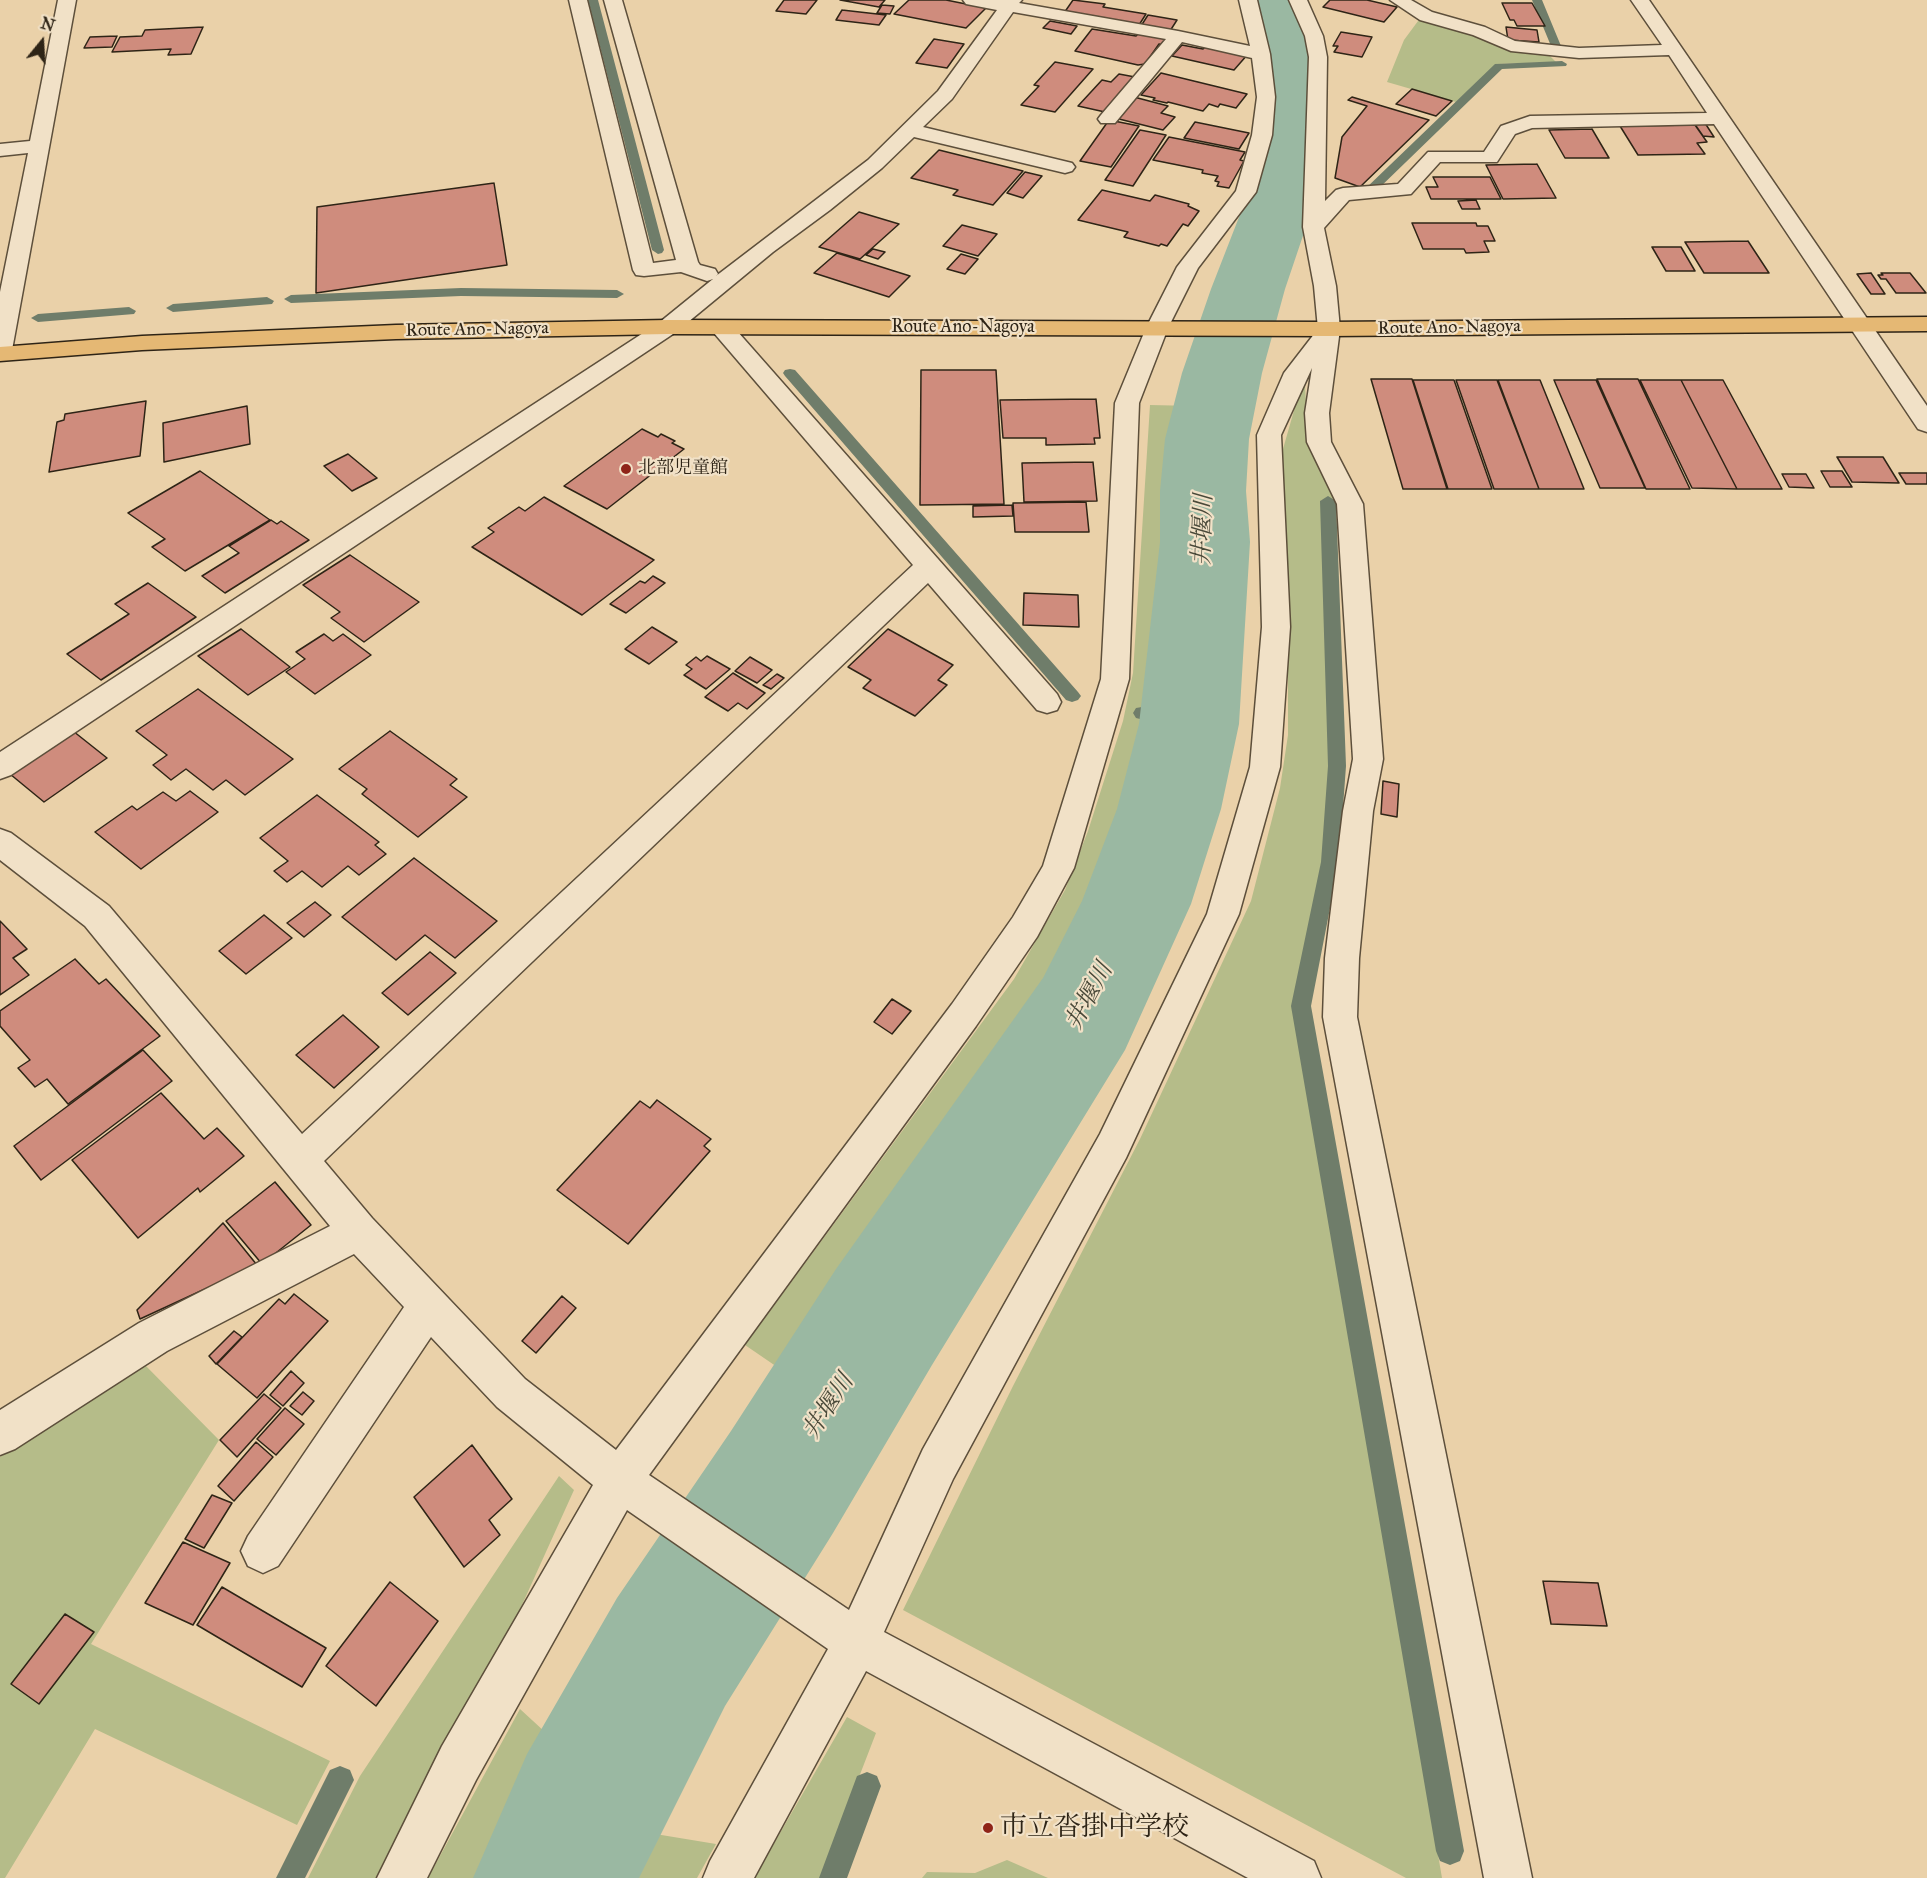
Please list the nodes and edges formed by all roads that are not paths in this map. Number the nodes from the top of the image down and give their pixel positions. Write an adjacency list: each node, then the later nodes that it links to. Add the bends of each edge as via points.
1 (67, 0): 16 (street)
2 (578, 0): 20 (street, via 644,270)
3 (613, 0): 20 (street)
4 (972, 0): 9 (street)
5 (1248, 0): 12 (street)
6 (1299, 0): 19 (street, via 1318,57)
7 (1399, 0): 11 (street, via 1426,16 1479,31 1511,46 1579,53)
8 (1640, 0): 11 (street)
9 (1010, 4): 10 (street); 15 (street, via 945,95)
10 (1179, 36): 12 (street); 13 (street)
11 (1672, 50): 14 (street)
12 (1261, 54): 26 (street, via 1266,98 1262,135 1246,192 1188,267)
13 (1108, 118)
14 (1718, 118): 19 (street, via 1530,122 1508,130 1490,158 1435,156 1404,190 1343,194); 22 (street)
15 (910, 130): 18 (street); 21 (street, via 875,164)
16 (39, 146): 17 (street); 28 (street)
17 (0, 150)
18 (1065, 167)
19 (1313, 227): 27 (street, via 1325,286)
20 (689, 265): 21 (street, via 689,269)
21 (726, 280): 24 (street)
22 (1858, 324): 23 (main road, Route Ano-Nagoya); 27 (main road, Route Ano-Nagoya); 30 (street)
23 (1927, 324)
24 (668, 327): 25 (main road, Route Ano-Nagoya); 29 (main road, Route Ano-Nagoya, via 384,332); 33 (street)
25 (722, 328): 26 (main road, Route Ano-Nagoya); 31 (street)
26 (1165, 328): 27 (main road, Route Ano-Nagoya); 39 (street, via 1126,403 1115,679 1058,868 1025,927 964,1015)
27 (1320, 329): 41 (street, via 1269,435 1276,627 1265,767 1223,914 1113,1146); 45 (street, via 1319,442 1350,504 1368,759 1358,811 1343,947 1340,1017)
28 (0, 350)
29 (0, 354)
30 (1927, 424)
31 (928, 567): 32 (street); 35 (street)
32 (1047, 702)
33 (0, 766)
34 (0, 842): 35 (street, via 97,916)
35 (300, 1160): 36 (street)
36 (359, 1231): 37 (street); 38 (street, via 153,1337)
37 (429, 1305): 39 (street, via 511,1393); 40 (street)
38 (0, 1434)
39 (629, 1486): 41 (street); 42 (street, via 459,1763)
40 (263, 1551)
41 (848, 1636): 43 (street); 44 (street)
42 (401, 1878)
43 (727, 1878)
44 (1297, 1878)
45 (1508, 1878)

